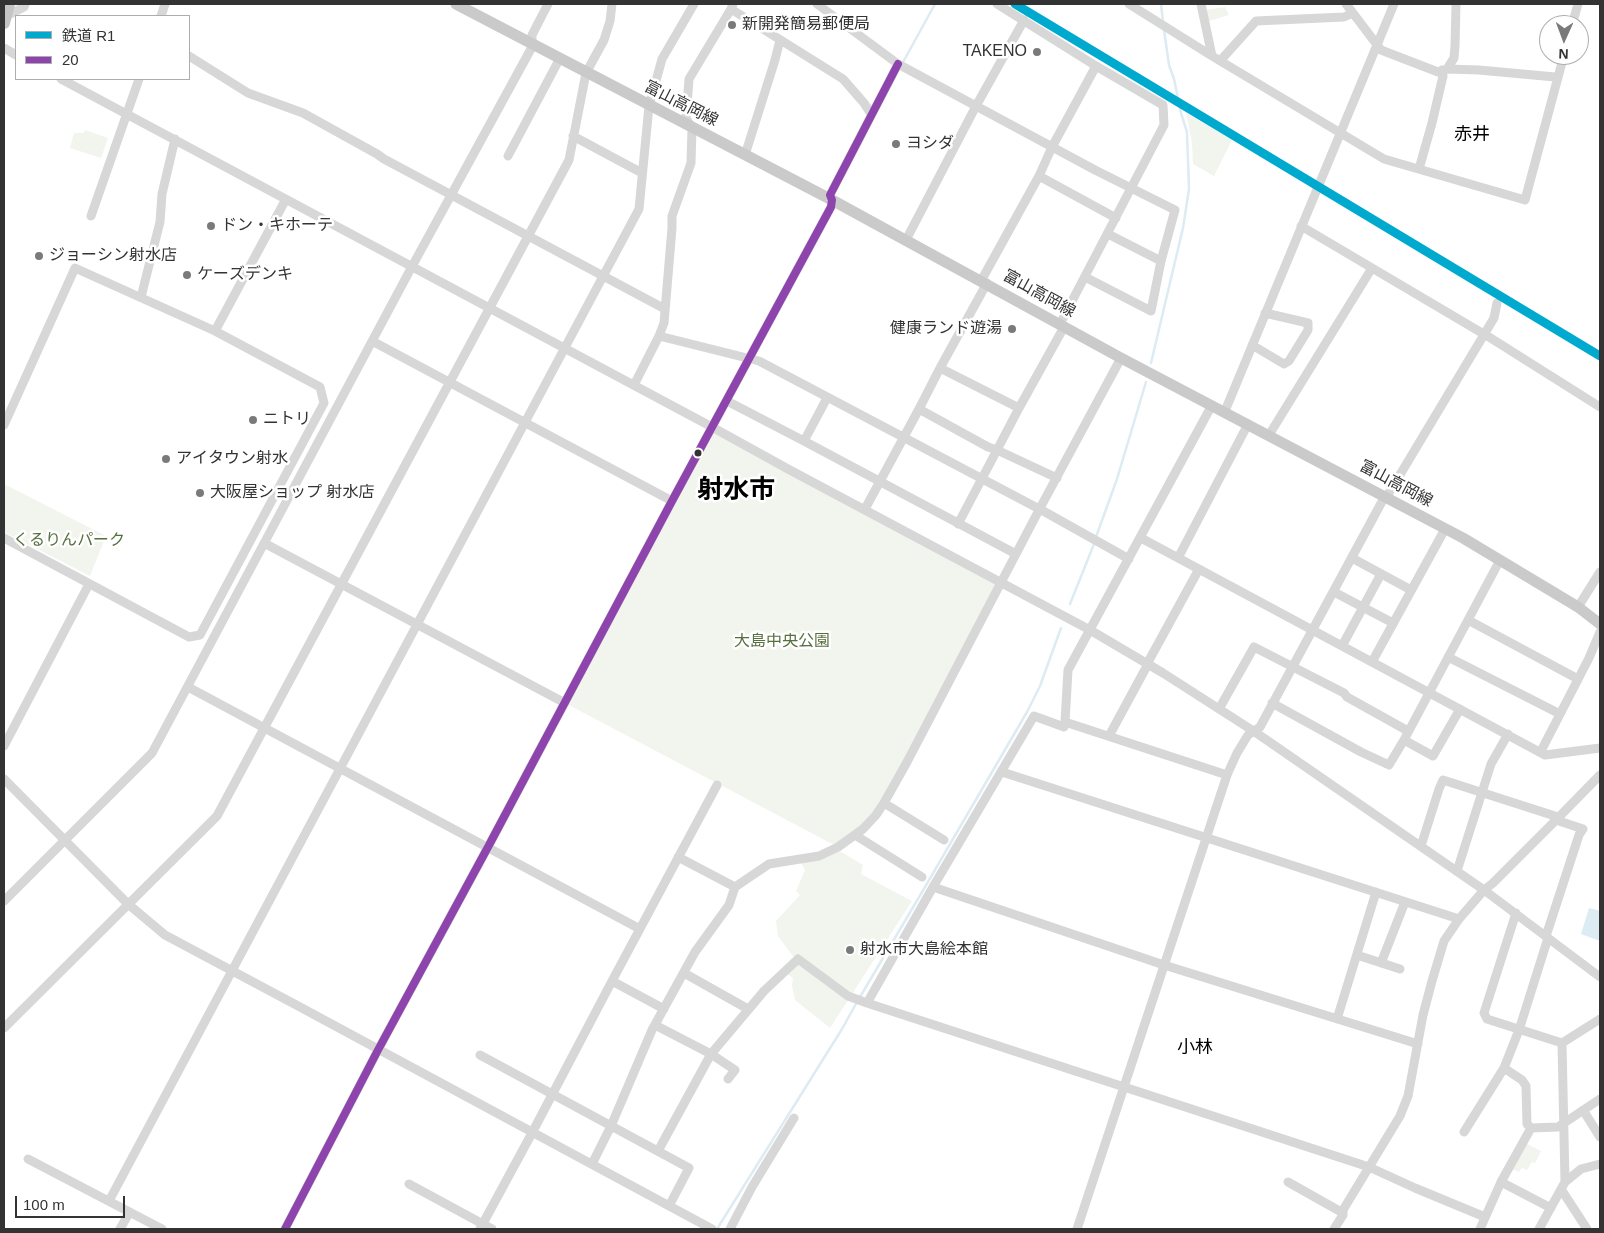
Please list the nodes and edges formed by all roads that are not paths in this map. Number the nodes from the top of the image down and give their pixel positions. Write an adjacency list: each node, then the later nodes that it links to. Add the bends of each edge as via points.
1 (25, 4): 15 (street, via 24,8)
2 (458, 4): 18 (main road, 富山高岡線)
3 (548, 4): 18 (street)
4 (612, 4): 29 (street, via 604,40)
5 (694, 4): 33 (street, via 662,59)
6 (817, 4): 25 (street)
7 (997, 4): 16 (street)
8 (1129, 4): 24 (street)
9 (1201, 4): 24 (street)
10 (1346, 4): 14 (street)
11 (1394, 4): 19 (street)
12 (1456, 4): 28 (street, via 1454,58)
13 (732, 6): 17 (street); 37 (street, via 689,79 686,118)
14 (1353, 13): 19 (street); 24 (street, via 1344,17 1256,21)
15 (6, 14)
16 (1024, 20): 27 (street); 34 (street)
17 (780, 40): 36 (street, via 843,79); 42 (street)
18 (531, 42): 23 (main road, 富山高岡線); 48 (street, via 532,47)
19 (1377, 46): 28 (street, via 1438,72); 38 (street)
20 (4, 48): 21 (street)
21 (15, 54)
22 (190, 57): 48 (street, via 248,93 303,113)
23 (560, 58): 29 (main road, 富山高岡線); 43 (street)
24 (1216, 58): 38 (street)
25 (898, 64): 34 (street); 36 (street)
26 (1561, 65): 30 (street)
27 (1096, 66): 41 (street); 47 (street, via 1163,105 1164,125)
28 (1445, 70): 30 (street, via 1508,72); 44 (street)
29 (586, 73): 33 (main road, 富山高岡線); 39 (street)
30 (1557, 79): 44 (street, via 1525,200)
31 (63, 80): 35 (street)
32 (139, 80): 35 (street)
33 (649, 106): 37 (main road, 富山高岡線); 45 (street)
34 (976, 106): 41 (street); 56 (street)
35 (127, 114): 40 (street); 51 (street)
36 (871, 114): 50 (street, via 830,195)
37 (692, 128): 42 (main road, 富山高岡線); 66 (street, via 691,163 672,216)
38 (1340, 133): 44 (street, via 1384,159); 53 (street)
39 (573, 136): 45 (street); 55 (street, via 569,160)
40 (175, 139): 49 (street); 63 (street, via 162,194 160,222)
41 (1052, 147): 46 (street); 47 (street)
42 (745, 155): 50 (main road, 富山高岡線)
43 (508, 156)
44 (1419, 169)
45 (642, 173): 60 (street, via 639,209)
46 (1039, 176): 52 (street); 62 (street)
47 (1131, 189): 52 (street); 57 (street, via 1176,210)
48 (451, 195): 55 (street); 58 (street)
49 (286, 199): 58 (street); 69 (street)
50 (832, 200): 56 (main road, 富山高岡線); 75 (street)
51 (91, 216)
52 (1116, 218): 54 (street)
53 (1301, 226): 59 (street); 67 (street)
54 (1108, 234): 57 (street); 61 (street)
55 (528, 237): 60 (street); 65 (street)
56 (906, 240): 62 (main road, 富山高岡線)
57 (1161, 261): 61 (street, via 1150,311)
58 (412, 266): 65 (street); 72 (street)
59 (1372, 268): 70 (street); 91 (street)
60 (605, 276): 66 (street); 74 (street)
61 (1085, 278): 68 (street)
62 (984, 282): 68 (main road, 富山高岡線); 77 (street)
63 (141, 297): 69 (street); 89 (street, via 75,268)
64 (1497, 302): 70 (street, via 1494,318)
65 (490, 308): 74 (street); 78 (street)
66 (665, 309): 71 (street)
67 (1265, 313): 73 (street); 73 (street, via 1308,323 1308,330 1284,364)
68 (1062, 325): 76 (main road, 富山高岡線); 84 (street)
69 (216, 331): 116 (street, via 320,387 324,402 200,635 189,637)
70 (1484, 334): 83 (street); 98 (street)
71 (659, 336): 75 (street); 79 (street)
72 (372, 341): 78 (street); 106 (street)
73 (1252, 345): 86 (street)
74 (565, 348): 79 (street); 87 (street)
75 (749, 358): 80 (street); 81 (street)
76 (1121, 358): 82 (main road, 富山高岡線); 95 (street)
77 (940, 368): 84 (street); 85 (street)
78 (450, 383): 87 (street); 117 (street)
79 (634, 385): 90 (street)
80 (827, 398): 92 (street); 93 (street)
81 (727, 401): 90 (street); 93 (street)
82 (1212, 404): 86 (main road, 富山高岡線); 105 (street)
83 (1600, 407)
84 (1019, 408): 94 (street)
85 (919, 410): 92 (street); 94 (street)
86 (1224, 411): 88 (main road, 富山高岡線)
87 (525, 423): 99 (street); 124 (street)
88 (1248, 424): 91 (main road, 富山高岡線); 108 (street)
89 (4, 425)
90 (712, 426): 99 (street); 100 (street)
91 (1269, 435): 98 (main road, 富山高岡線)
92 (904, 438): 96 (street); 97 (street)
93 (804, 441): 97 (street)
94 (997, 450): 95 (street); 96 (street)
95 (1057, 478): 101 (street)
96 (981, 480): 101 (street); 102 (street)
97 (880, 482): 100 (street); 102 (street)
98 (1385, 496): 103 (main road, 富山高岡線); 109 (street)
99 (672, 501): 137 (street)
100 (865, 509): 115 (street)
101 (1039, 510): 107 (street); 110 (street)
102 (958, 524): 107 (street)
103 (1445, 529): 111 (main road, 富山高岡線); 118 (street)
104 (4, 538): 116 (street)
105 (1140, 538): 108 (street); 110 (street)
106 (264, 543): 117 (street); 135 (street)
107 (1016, 554): 115 (street)
108 (1178, 558): 112 (street)
109 (1352, 558): 114 (street); 119 (street)
110 (1129, 559): 126 (street)
111 (1500, 560): 120 (main road, 富山高岡線); 122 (street)
112 (1199, 570): 127 (street); 132 (street)
113 (1600, 572): 120 (street)
114 (1381, 574): 118 (street); 121 (street)
115 (1001, 582): 126 (street); 159 (street)
116 (89, 584): 149 (street)
117 (343, 584): 124 (street); 143 (street)
118 (1411, 590): 123 (street)
119 (1334, 592): 121 (street); 127 (street)
120 (1578, 607): 125 (main road, 富山高岡線)
121 (1363, 608): 123 (street); 129 (street)
122 (1468, 620): 130 (street); 134 (street)
123 (1393, 623): 131 (street)
124 (418, 624): 137 (street); 152 (street)
125 (1600, 624)
126 (1090, 630): 132 (street); 147 (street, via 1068,670 1065,722)
127 (1313, 631): 129 (street); 133 (street)
128 (1600, 632): 134 (street)
129 (1342, 646): 131 (street)
130 (1448, 657): 136 (street); 141 (street)
131 (1372, 662): 136 (street)
132 (1148, 664): 140 (street); 147 (street)
133 (1292, 667): 138 (street); 140 (street, via 1254,647); 144 (street)
134 (1578, 679): 141 (street)
135 (188, 687): 143 (street); 163 (street, via 152,753)
136 (1429, 693): 139 (street); 144 (street)
137 (565, 703): 166 (street)
138 (1272, 703): 145 (street); 148 (street, via 1389,765)
139 (1460, 708): 146 (street); 148 (street, via 1433,756)
140 (1219, 709): 145 (street)
141 (1560, 714): 151 (street)
142 (1064, 727): 153 (street, via 1034,716)
143 (264, 728): 152 (street); 176 (street, via 217,816)
144 (1408, 730): 148 (street)
145 (1255, 732): 154 (street, via 1248,736); 165 (street)
146 (1508, 734): 151 (street); 158 (street, via 1491,764)
147 (1109, 736): 154 (street)
148 (1404, 740)
149 (4, 746)
150 (1600, 748): 151 (street, via 1545,754)
151 (1541, 751)
152 (340, 769): 166 (street); 185 (street)
153 (1002, 772): 162 (street); 171 (street)
154 (1227, 775): 162 (street)
155 (1600, 775): 160 (street)
156 (4, 780): 163 (street)
157 (717, 785): 167 (street)
158 (1482, 792): 160 (street); 165 (street, via 1443,780); 168 (street)
159 (884, 803): 161 (street); 164 (street)
160 (1557, 819): 172 (street); 180 (street, via 1583,829)
161 (855, 835): 169 (street); 170 (street, via 819,856 769,864)
162 (1206, 837): 173 (street); 183 (street)
163 (65, 840): 174 (street); 176 (street)
164 (944, 840)
165 (1421, 846): 168 (street)
166 (488, 848): 179 (street); 199 (street)
167 (678, 857): 170 (street); 179 (street)
168 (1457, 870): 172 (street)
169 (922, 877)
170 (735, 887): 186 (street, via 729,905)
171 (933, 887): 183 (street); 189 (street)
172 (1484, 890): 177 (street); 178 (street)
173 (1376, 892): 175 (street); 181 (street)
174 (4, 901)
175 (1405, 902): 178 (street); 182 (street)
176 (128, 904): 185 (street, via 164,935); 195 (street)
177 (1516, 913): 180 (street); 196 (street, via 1484,1013 1487,1019)
178 (1458, 919): 198 (street, via 1444,941 1437,962)
179 (640, 929): 188 (street)
180 (1547, 937): 187 (street); 196 (street)
181 (1357, 955): 182 (street); 192 (street)
182 (1381, 963): 184 (street)
183 (1164, 965): 192 (street); 204 (street)
184 (1400, 969)
185 (231, 970): 199 (street); 224 (street)
186 (684, 973): 190 (street); 191 (street)
187 (1600, 977)
188 (612, 981): 190 (street); 205 (street)
189 (867, 1003): 191 (street, via 848,996 798,959); 204 (street)
190 (664, 1009): 194 (street)
191 (748, 1009): 200 (street)
192 (1337, 1018): 198 (street)
193 (1600, 1019): 197 (street)
194 (655, 1025): 200 (street); 210 (street)
195 (4, 1028)
196 (1519, 1030): 197 (street); 202 (street)
197 (1562, 1043): 209 (street)
198 (1418, 1044): 218 (street, via 1408,1096 1400,1116)
199 (378, 1050): 213 (street); 234 (street)
200 (711, 1054): 203 (street, via 735,1070); 215 (street)
201 (480, 1055): 205 (street)
202 (1504, 1068): 211 (street, via 1526,1086 1527,1124); 212 (street)
203 (728, 1079)
204 (1124, 1087): 218 (street); 238 (street)
205 (552, 1095): 210 (street); 213 (street)
206 (1600, 1099): 207 (street)
207 (1583, 1110): 209 (street); 214 (street)
208 (794, 1118): 237 (street)
209 (1563, 1123): 211 (street, via 1558,1127); 223 (street)
210 (611, 1126): 215 (street); 217 (street)
211 (1531, 1128): 221 (street)
212 (1464, 1132)
213 (532, 1133): 217 (street); 230 (street)
214 (1600, 1138)
215 (658, 1151): 225 (street, via 688,1168)
216 (28, 1159): 224 (street)
217 (592, 1164): 225 (street)
218 (1370, 1166): 228 (street); 229 (street)
219 (1599, 1166): 223 (street, via 1581,1169)
220 (1288, 1182): 228 (street)
221 (1501, 1182): 226 (street); 229 (street)
222 (409, 1184): 230 (street)
223 (1563, 1186): 226 (street); 241 (street)
224 (109, 1201): 227 (street)
225 (669, 1206): 236 (street)
226 (1551, 1208): 231 (street)
227 (129, 1213): 232 (street); 233 (street)
228 (1343, 1213): 239 (street)
229 (1484, 1217): 240 (street)
230 (481, 1227): 235 (street)
231 (1541, 1228)
232 (120, 1229)
233 (162, 1229)
234 (285, 1229)
235 (492, 1229)
236 (712, 1229)
237 (730, 1229)
238 (1077, 1229)
239 (1334, 1229)
240 (1480, 1229)
241 (1587, 1229)

